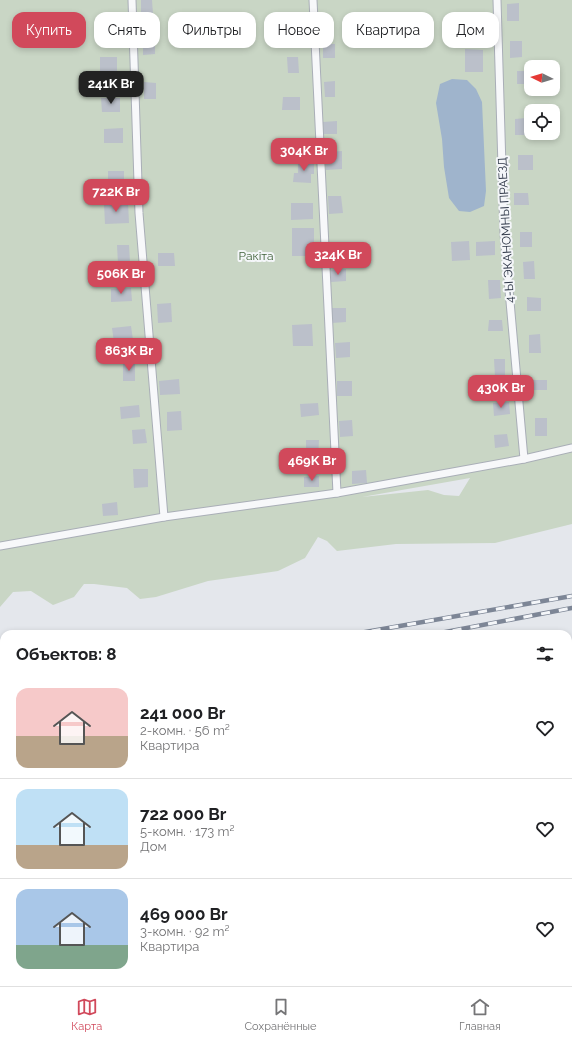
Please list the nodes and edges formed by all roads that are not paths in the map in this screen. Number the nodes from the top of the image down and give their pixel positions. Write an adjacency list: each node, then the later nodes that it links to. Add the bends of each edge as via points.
1 (132, 0): 7 (lane, via 139,213)
2 (313, 0): 6 (lane)
3 (497, 0): 5 (lane, 4-Ы ЭКАНОМНЫ ПРАЕЗД, via 504,234)
4 (572, 448): 5 (lane)
5 (524, 460): 6 (lane)
6 (337, 493): 7 (lane)
7 (164, 517): 8 (lane)
8 (0, 546)

